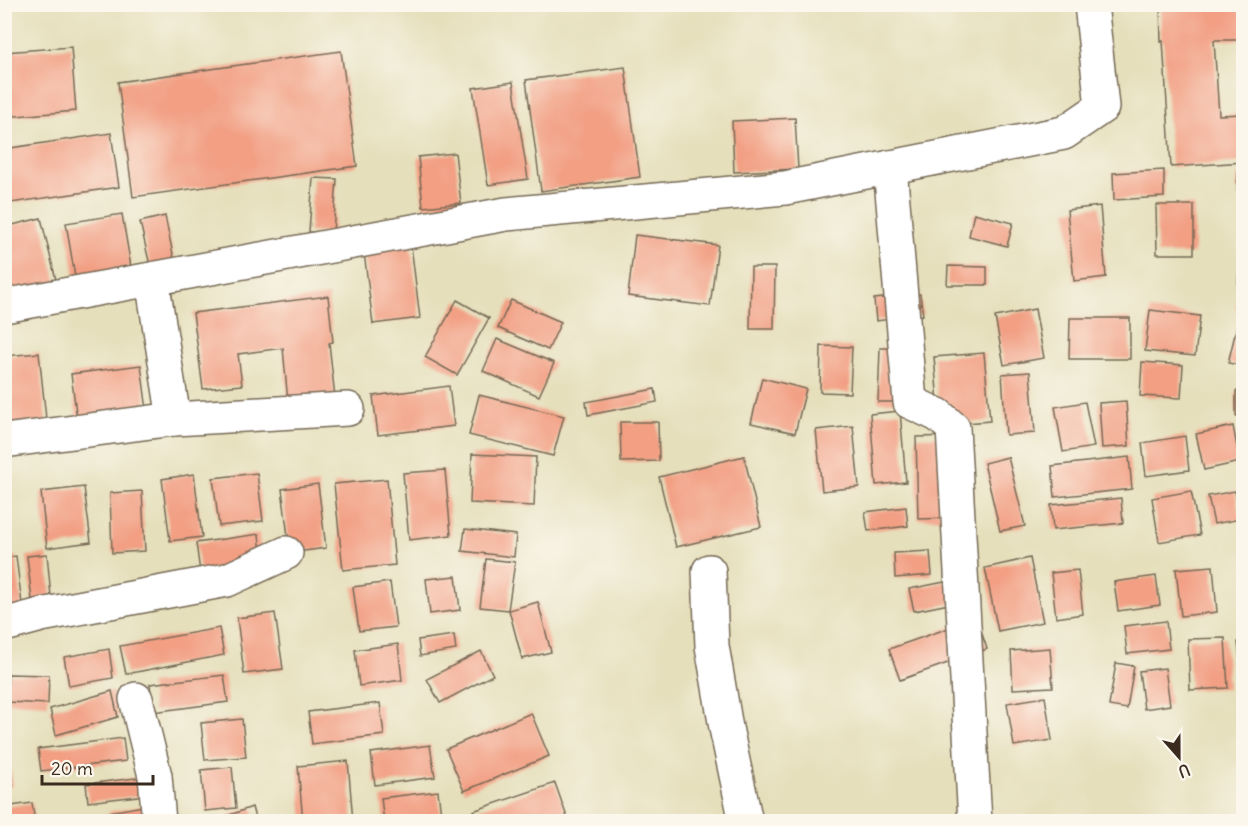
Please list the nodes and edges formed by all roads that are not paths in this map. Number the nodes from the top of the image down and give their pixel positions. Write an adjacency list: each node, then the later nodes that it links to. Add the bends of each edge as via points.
1 (1091, 4): 2 (street, via 1102,107 1064,133)
2 (890, 167): 3 (street, via 785,188 506,214); 14 (street, via 910,402 938,415 953,428)
3 (152, 279): 4 (street); 6 (street)
4 (4, 306)
5 (348, 409): 6 (street)
6 (174, 419): 7 (street)
7 (4, 441)
8 (286, 553): 10 (street, via 227,580)
9 (709, 571): 13 (street, via 712,646)
10 (4, 625)
11 (136, 699): 12 (street, via 155,776)
12 (159, 822)
13 (746, 822)
14 (975, 822)

